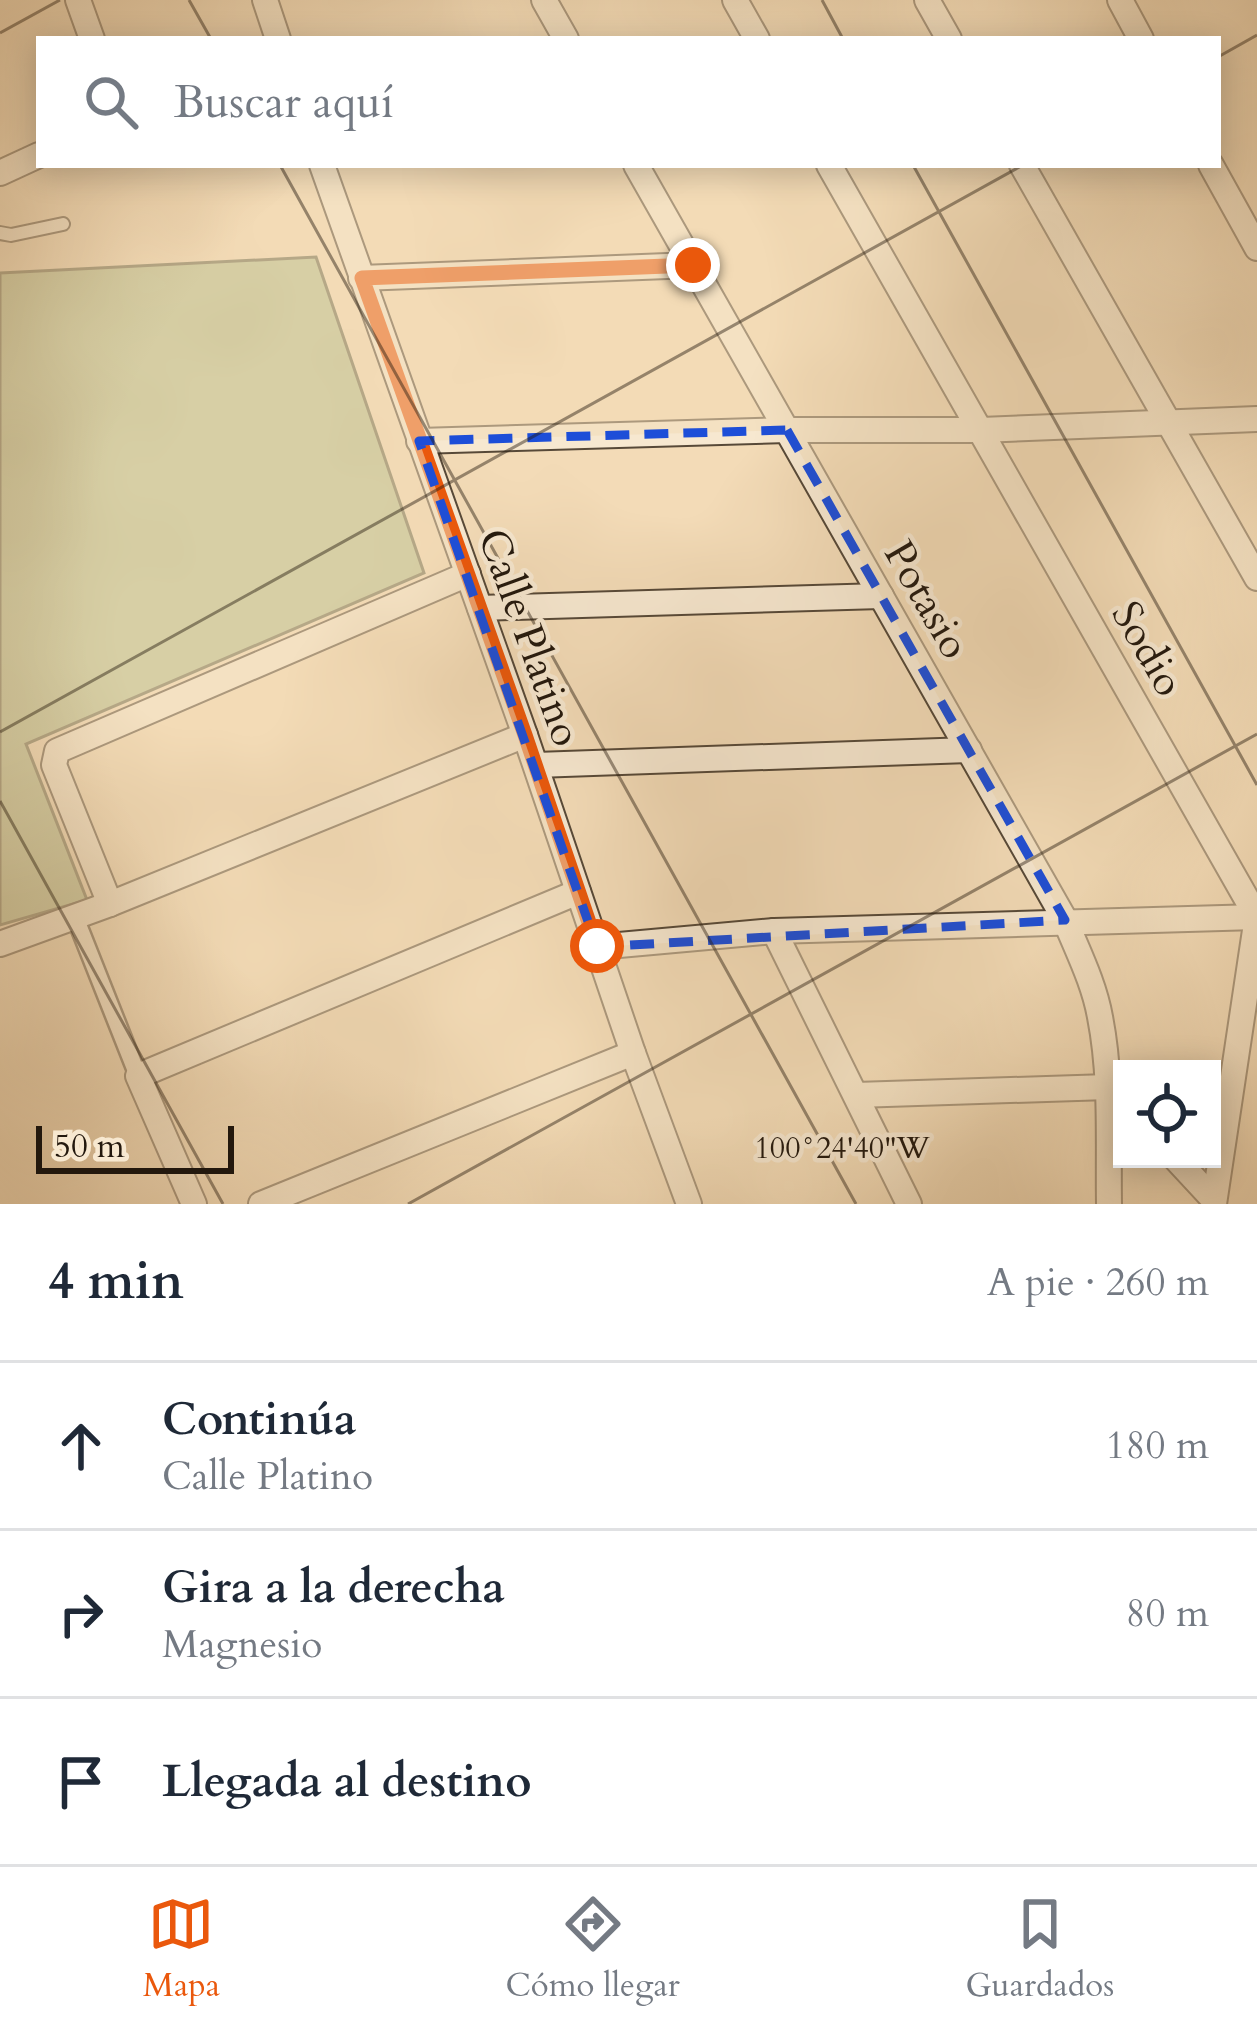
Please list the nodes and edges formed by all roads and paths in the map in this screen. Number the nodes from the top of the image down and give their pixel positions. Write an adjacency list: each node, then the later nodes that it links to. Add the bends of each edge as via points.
1 (78, 0): 7 (street)
2 (265, 0): 8 (street)
3 (544, 0): 9 (street)
4 (735, 0): 10 (street)
5 (927, 0): 11 (street)
6 (1120, 0): 12 (street)
7 (91, 36)
8 (277, 36)
9 (564, 36)
10 (755, 36)
11 (948, 36)
12 (1140, 36)
13 (36, 156): 19 (street)
14 (323, 168): 24 (street, Calle Platino)
15 (638, 168): 23 (street, Potasio)
16 (831, 168): 28 (street, Sodio)
17 (1024, 168): 26 (street)
18 (1213, 168): 22 (street)
19 (0, 173)
20 (63, 224): 21 (lane)
21 (0, 233)
22 (1257, 248)
23 (693, 265): 24 (street); 27 (street, Potasio)
24 (362, 278): 29 (street, Calle Platino)
25 (1257, 419): 26 (street)
26 (1168, 422): 28 (street); 31 (street)
27 (787, 430): 28 (street); 29 (street); 32 (street, Potasio)
28 (981, 430): 40 (street, Sodio)
29 (418, 442): 30 (street, Calle Platino)
30 (467, 574): 33 (street, Calle Platino); 38 (street, via 57,751 54,765)
31 (1257, 578)
32 (881, 596): 33 (street); 35 (street, Potasio)
33 (480, 608): 34 (street, Calle Platino)
34 (525, 735): 36 (street, Calle Platino); 38 (street)
35 (969, 750): 36 (street); 41 (street, Potasio)
36 (536, 765): 37 (street, Calle Platino)
37 (578, 892): 44 (street, Calle Platino); 46 (street)
38 (110, 904): 39 (street)
39 (75, 917): 43 (street); 46 (street)
40 (1257, 917): 41 (street); 52 (street)
41 (1065, 920): 42 (street); 47 (street, Potasio, via 1093,987)
42 (774, 931): 44 (street); 49 (street)
43 (0, 944)
44 (597, 946): 45 (street, Calle Platino)
45 (633, 1053): 54 (street); 55 (street, Calle Platino)
46 (138, 1076): 53 (street)
47 (1113, 1083)
48 (1113, 1094): 49 (street)
49 (856, 1095): 56 (street)
50 (1113, 1131): 57 (street, Potasio)
51 (1184, 1168): 52 (street)
52 (1214, 1202)
53 (194, 1204)
54 (261, 1204)
55 (689, 1204)
56 (909, 1204)
57 (1109, 1204)

